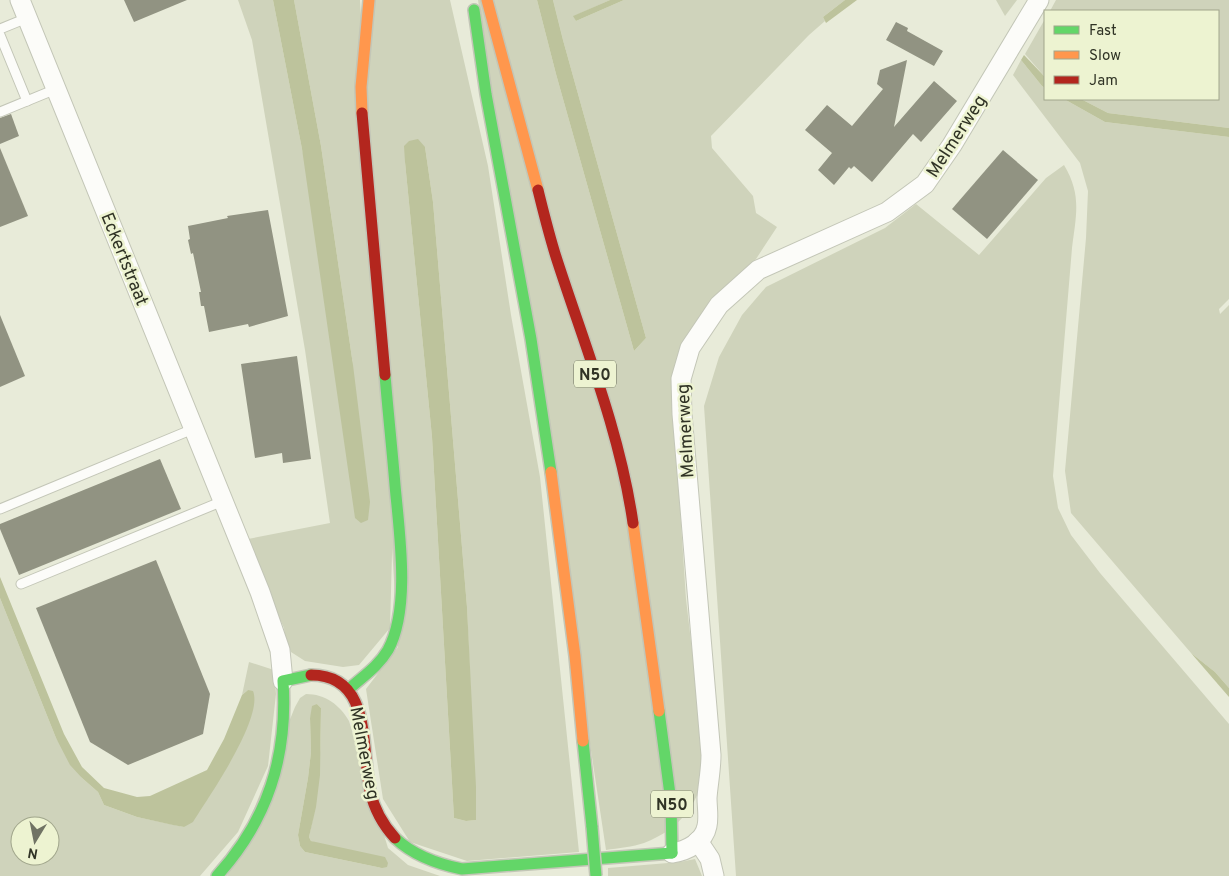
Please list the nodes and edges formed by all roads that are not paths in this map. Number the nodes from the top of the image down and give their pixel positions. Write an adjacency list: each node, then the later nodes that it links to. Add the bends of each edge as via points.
1 (20, 0): 6 (street, Eckertstraat)
2 (369, 0): 19 (main road, via 361,87 362,127 402,583 389,647 377,665)
3 (472, 0): 11 (main road)
4 (487, 0): 21 (main road, N50, via 557,261 602,392 624,474 672,802)
5 (1039, 0): 20 (street, Melmerweg, via 925,184 887,212 758,270 719,305 690,348 681,379 682,414 711,756 707,827)
6 (27, 18): 8 (lane); 10 (street, Eckertstraat)
7 (466, 28): 11 (main road)
8 (0, 29)
9 (0, 35): 12 (lane)
10 (56, 89): 12 (lane); 14 (street, Eckertstraat)
11 (486, 94): 24 (main road, bridge, via 531,339 553,485 576,665)
12 (27, 101): 13 (lane)
13 (0, 112)
14 (193, 429): 15 (street, Eckertstraat); 16 (lane)
15 (223, 501): 17 (lane); 18 (street, Eckertstraat, via 275,635)
16 (0, 509)
17 (21, 584)
18 (283, 681): 19 (main road, Melmerweg, via 307,675 322,676); 23 (main road, via 283,731 267,800 242,846)
19 (348, 690): 22 (main road, Melmerweg, via 360,716 377,812 389,831 429,862)
20 (698, 842): 21 (street, Melmerweg, via 683,852); 25 (street, via 710,859)
21 (672, 853): 22 (main road, Melmerweg)
22 (474, 872)
23 (217, 876)
24 (596, 876)
25 (714, 876)

